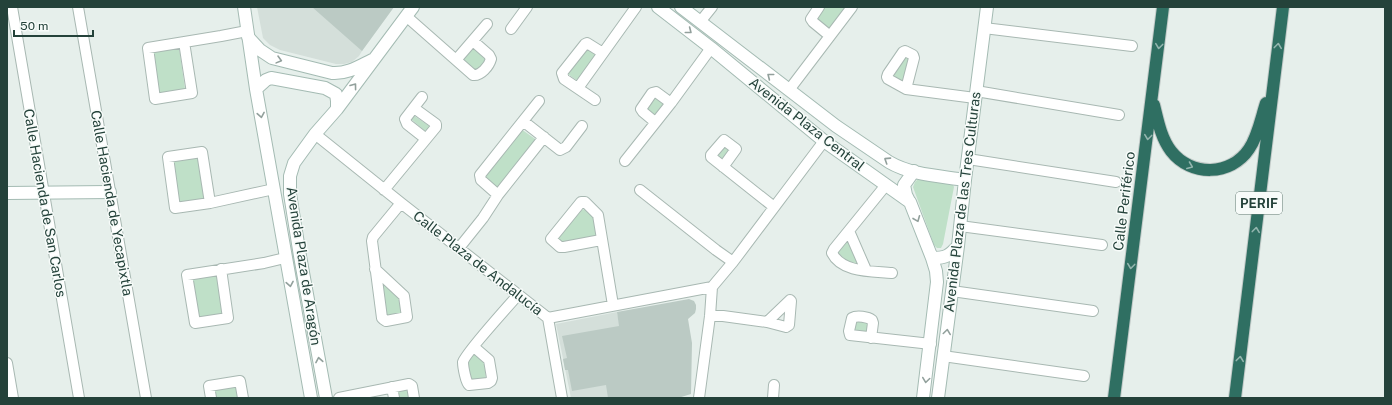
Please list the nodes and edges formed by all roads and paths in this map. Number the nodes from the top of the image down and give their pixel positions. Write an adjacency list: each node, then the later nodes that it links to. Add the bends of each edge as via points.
1 (12, 7): 61 (street, Calle Hacienda de San Carlos)
2 (78, 7): 62 (street, Calle Hacienda de Yecapixtla)
3 (244, 7): 19 (street, Avenida Plaza de Aragón)
4 (527, 7): 18 (street)
5 (636, 7): 25 (street)
6 (658, 7): 24 (street, Avenida Plaza Central, one-way to 24)
7 (681, 7): 15 (street, Avenida Plaza Central)
8 (712, 7): 15 (street)
9 (818, 7): 20 (street, via 811,19)
10 (852, 7): 20 (street)
11 (987, 7): 17 (street, Avenida Plaza de las Tres Culturas)
12 (1163, 7): 35 (highway, Calle Periférico, one-way to 35)
13 (1283, 7): 28 (highway, PERIF, one-way to 13)
14 (409, 12): 26 (street, Avenida Plaza de Aragón); 27 (street)
15 (700, 22): 32 (street, Avenida Plaza Central, one-way to 15)
16 (487, 24): 21 (street)
17 (984, 28): 23 (street); 33 (street, Avenida Plaza de las Tres Culturas)
18 (511, 29)
19 (248, 34): 22 (street); 26 (street, one-way to 26, via 260,50 272,58 332,74 351,71); 30 (street, Avenida Plaza de Aragón)
20 (830, 36): 32 (street)
21 (473, 41): 27 (street); 27 (street, via 489,55 490,63 477,75)
22 (184, 42): 22 (street, via 148,48 155,99 192,93)
23 (1132, 46)
24 (711, 48): 38 (street); 48 (street, Avenida Plaza Central)
25 (603, 53): 29 (street); 29 (street, via 587,43 563,71 564,79)
26 (374, 59): 40 (street, Avenida Plaza de Aragón, one-way to 26)
27 (456, 60)
28 (1275, 74): 35 (highway, one-way to 28, via 1163,136 1171,152 1192,167 1225,168 1239,160 1254,140); 114 (highway, PERIF, one-way to 28)
29 (578, 88): 36 (street)
30 (256, 89): 40 (street, via 272,78 325,88 336,94); 50 (street, Avenida Plaza de Aragón, one-way to 50)
31 (906, 89): 33 (street, via 962,96)
32 (788, 90): 54 (street, Avenida Plaza Central, one-way to 32, via 889,162)
33 (976, 94): 41 (street); 49 (street, Avenida Plaza de las Tres Culturas)
34 (422, 97): 39 (street)
35 (1152, 98): 113 (highway, Calle Periférico, one-way to 113)
36 (595, 100)
37 (539, 101): 42 (street)
38 (671, 103): 43 (street); 43 (street, via 653,92 642,109)
39 (414, 108): 47 (street, via 405,121); 47 (street, via 436,125)
40 (337, 109): 45 (street, Avenida Plaza de Aragón)
41 (1119, 115)
42 (523, 121): 46 (street); 64 (street, via 480,175 481,180)
43 (655, 122): 51 (street)
44 (582, 126): 46 (street, via 562,149 558,149)
45 (315, 134): 52 (street, Avenida Plaza de Aragón); 59 (street, Calle Plaza de Andalucía)
46 (544, 137): 64 (street)
47 (426, 139): 59 (street)
48 (824, 141): 57 (street, Avenida Plaza Central); 68 (street)
49 (968, 159): 55 (street, Avenida Plaza de las Tres Culturas); 56 (street)
50 (269, 160): 52 (street, via 273,166 281,168); 58 (street, Avenida Plaza de Aragón)
51 (625, 161)
52 (294, 163): 104 (street, Avenida Plaza de Aragón, one-way to 52, via 290,194 290,176)
53 (723, 167): 68 (street)
54 (914, 171): 55 (street, Avenida Plaza Central); 65 (street, via 904,185)
55 (964, 180): 69 (street, Avenida Plaza de las Tres Culturas)
56 (1116, 182)
57 (886, 185): 65 (street, Avenida Plaza Central); 70 (street)
58 (274, 189): 66 (street); 75 (street, Avenida Plaza de Aragón)
59 (384, 190): 67 (street, Calle Plaza de Andalucía)
60 (640, 190): 77 (street)
61 (44, 192): 62 (street); 63 (street); 99 (street, Calle Hacienda de San Carlos)
62 (110, 192): 100 (street, Calle Hacienda de Yecapixtla)
63 (7, 193)
64 (498, 195): 74 (street)
65 (910, 202): 76 (street, one-way to 76)
66 (210, 203): 66 (street, via 175,208 168,157 202,152)
67 (400, 203): 74 (street, Calle Plaza de Andalucía); 79 (street, via 372,239)
68 (774, 208): 77 (street)
69 (960, 226): 72 (street, Avenida Plaza de las Tres Culturas); 73 (street)
70 (849, 231): 80 (street); 80 (street, via 834,249 833,255 847,267)
71 (602, 240): 71 (street, via 564,248 551,239 580,202 584,201 598,215); 85 (street)
72 (958, 246): 76 (street, via 946,257); 83 (street, Avenida Plaza de las Tres Culturas)
73 (1102, 246)
74 (459, 248): 84 (street, Calle Plaza de Andalucía)
75 (286, 258): 78 (street); 103 (street, Avenida Plaza de Aragón, one-way to 103)
76 (932, 258): 91 (street, Avenida Plaza de las Tres Culturas, via 937,282)
77 (733, 262): 82 (street)
78 (222, 269): 78 (street, via 187,275 195,323 228,318)
79 (375, 269): 79 (street, via 382,319 386,321 407,317 404,296)
80 (866, 270): 81 (street)
81 (892, 273)
82 (712, 287): 85 (street, Calle Plaza de Andalucía); 87 (street)
83 (952, 291): 86 (street); 93 (street, Avenida Plaza de las Tres Culturas, one-way to 83)
84 (518, 295): 88 (street, Calle Plaza de Andalucía); 92 (street)
85 (613, 305): 88 (street, Calle Plaza de Andalucía)
86 (1093, 311)
87 (710, 316): 89 (street); 109 (street)
88 (548, 318): 108 (street)
89 (767, 322)
90 (871, 338): 91 (street)
91 (931, 344): 111 (street, Avenida Plaza de las Tres Culturas, one-way to 111)
92 (474, 347)
93 (943, 356): 95 (street); 112 (street, Avenida Plaza de las Tres Culturas)
94 (7, 363): 98 (street)
95 (1084, 376)
96 (774, 385): 110 (street)
97 (392, 387): 105 (street); 106 (street); 107 (street, via 411,385)
98 (13, 398)
99 (80, 398)
100 (146, 398)
101 (210, 398): 102 (street, via 209,386 240,382)
102 (243, 398)
103 (311, 398)
104 (326, 398)
105 (339, 398)
106 (394, 398)
107 (414, 398)
108 (562, 398)
109 (699, 398)
110 (773, 398)
111 (923, 398)
112 (938, 398)
113 (1114, 398)
114 (1235, 398)

